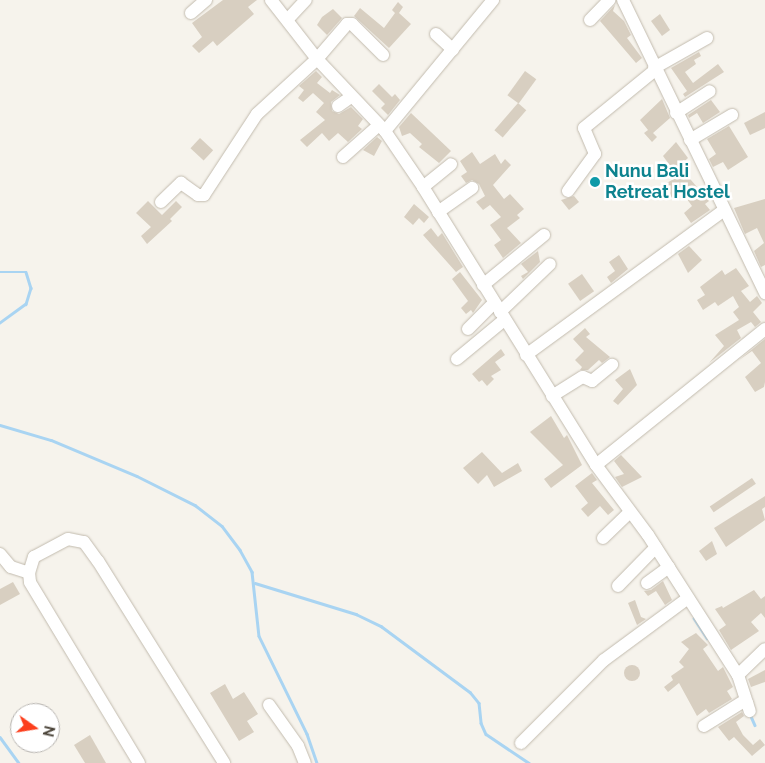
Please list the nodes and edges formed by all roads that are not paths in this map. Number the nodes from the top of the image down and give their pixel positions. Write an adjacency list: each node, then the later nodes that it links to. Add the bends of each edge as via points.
1 (206, 0): 7 (street)
2 (271, 0): 8 (street)
3 (306, 0): 8 (street)
4 (493, 0): 12 (street)
5 (609, 0): 9 (street)
6 (623, 0): 15 (street)
7 (191, 13)
8 (288, 19): 14 (street)
9 (590, 20)
10 (436, 34): 12 (street)
11 (707, 38): 15 (street)
12 (453, 50): 21 (street)
13 (383, 55): 14 (street, via 350,23)
14 (317, 59): 17 (street); 28 (street, via 257,114 204,195 198,195 181,183)
15 (654, 69): 19 (street); 27 (street, via 584,128 596,154)
16 (710, 91): 19 (street)
17 (351, 97): 18 (street); 21 (street)
18 (338, 106)
19 (676, 113): 22 (street)
20 (732, 115): 22 (street)
21 (382, 128): 23 (street); 25 (street)
22 (690, 140): 29 (street)
23 (343, 157)
24 (451, 164): 25 (street)
25 (423, 187): 30 (street)
26 (472, 188): 30 (street)
27 (568, 191)
28 (161, 202)
29 (723, 210): 34 (street); 38 (street)
30 (438, 212): 33 (street)
31 (544, 235): 33 (street)
32 (550, 264): 35 (street)
33 (482, 285): 35 (street)
34 (765, 294)
35 (499, 312): 36 (street); 38 (street); 39 (street)
36 (468, 329)
37 (765, 329): 42 (street)
38 (526, 355): 41 (street)
39 (457, 360)
40 (612, 365): 41 (street, via 592,381 583,377)
41 (552, 396): 42 (street)
42 (596, 465): 43 (street)
43 (630, 512): 44 (street); 45 (street)
44 (603, 538)
45 (656, 547): 47 (street); 50 (street)
46 (0, 554): 48 (street, via 11,567)
47 (669, 568): 49 (street); 51 (street)
48 (29, 573): 57 (street, via 32,587); 58 (street, via 34,557 56,544 68,539 84,542)
49 (647, 584)
50 (618, 586)
51 (688, 598): 53 (street); 56 (street, via 604,660)
52 (765, 650): 53 (street)
53 (736, 673): 55 (street, via 747,704)
54 (270, 706): 59 (street, via 298,746)
55 (704, 726)
56 (521, 743)
57 (138, 763)
58 (224, 763)
59 (304, 763)

